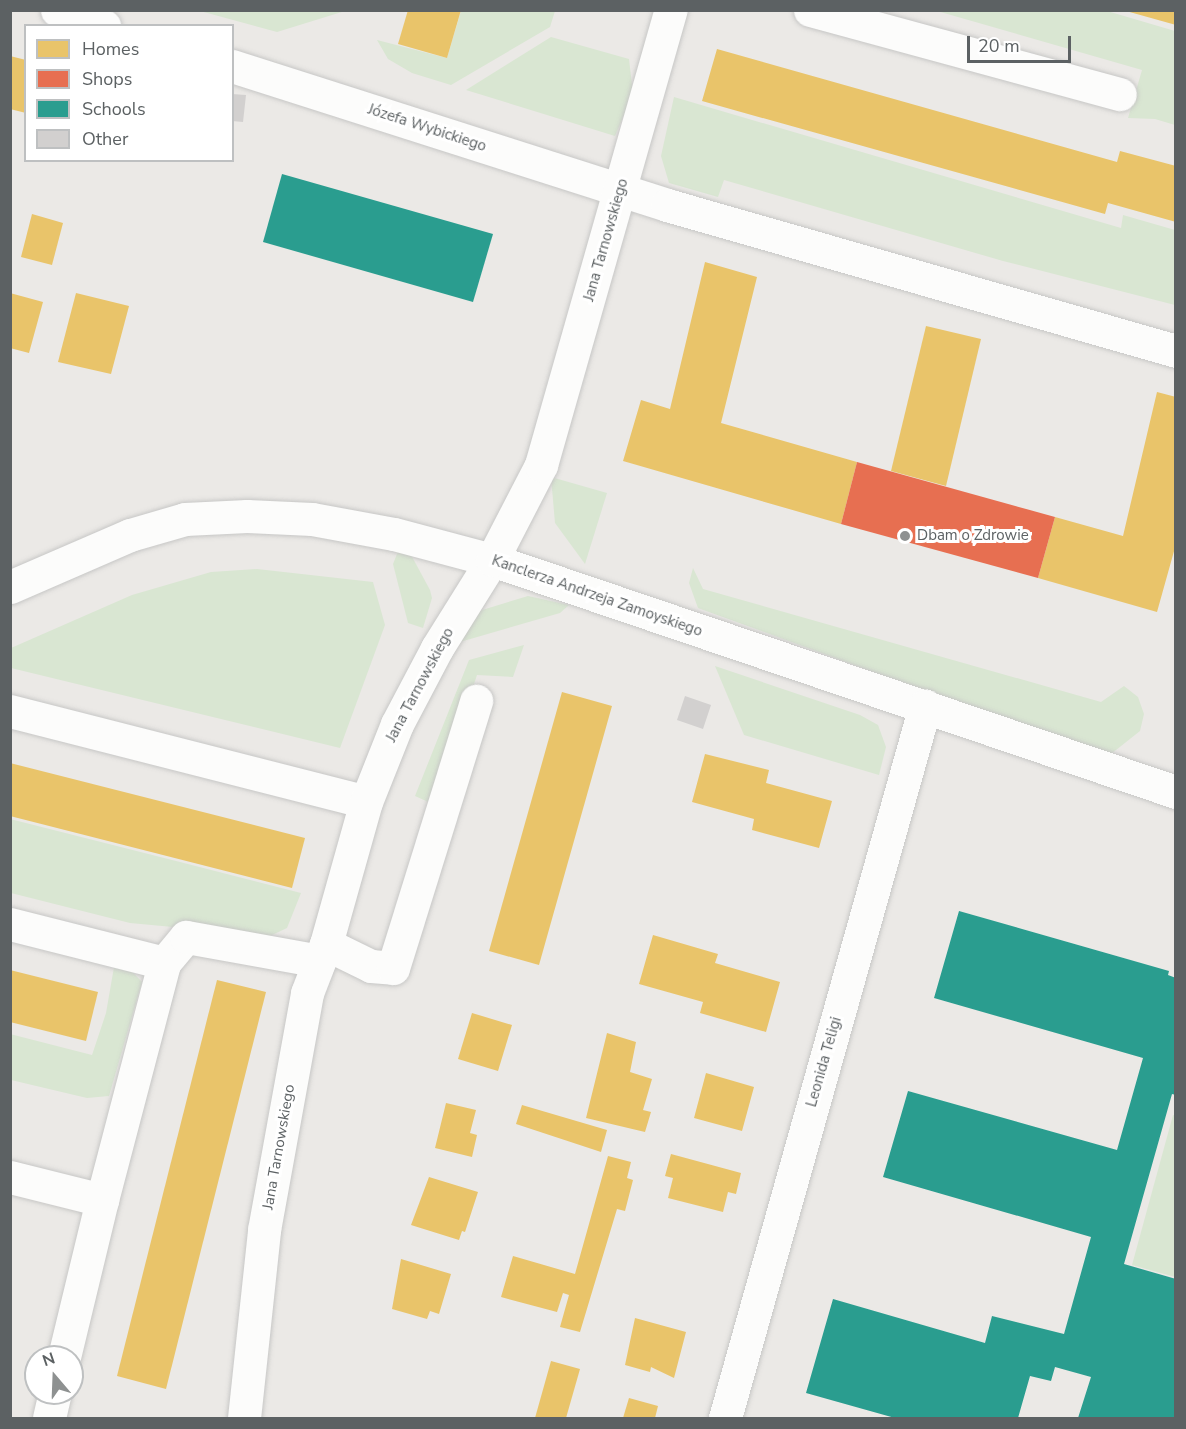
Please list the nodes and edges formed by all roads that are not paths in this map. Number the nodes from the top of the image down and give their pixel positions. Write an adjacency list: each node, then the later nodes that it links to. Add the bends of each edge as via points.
1 (57, 10): 4 (street)
2 (671, 10): 7 (street, Jana Tarnowskiego)
3 (810, 10): 6 (street)
4 (98, 24)
5 (234, 67): 7 (street, Józefa Wybickiego)
6 (1120, 94)
7 (621, 190): 8 (street, Józefa Wybickiego); 9 (street, Jana Tarnowskiego, via 541,465)
8 (1176, 351)
9 (492, 560): 10 (street, Kanclerza Andrzeja Zamoyskiego, via 394,534 312,519 185,519 130,535); 12 (street, Kanclerza Andrzeja Zamoyskiego); 15 (street, Jana Tarnowskiego, via 437,648 397,724)
10 (10, 587)
11 (476, 701): 17 (street, via 393,968)
12 (925, 706): 14 (street, Kanclerza Andrzeja Zamoyskiego); 23 (street, Leonida Teligi)
13 (10, 711): 15 (street)
14 (1176, 792)
15 (366, 802): 17 (street, Jana Tarnowskiego)
16 (10, 924): 18 (street)
17 (323, 952): 18 (street, via 186,937); 22 (street, Jana Tarnowskiego, via 307,993 264,1230)
18 (164, 963): 20 (street)
19 (10, 1177): 20 (street)
20 (102, 1200): 21 (street)
21 (67, 1345)
22 (244, 1419)
23 (725, 1419)

